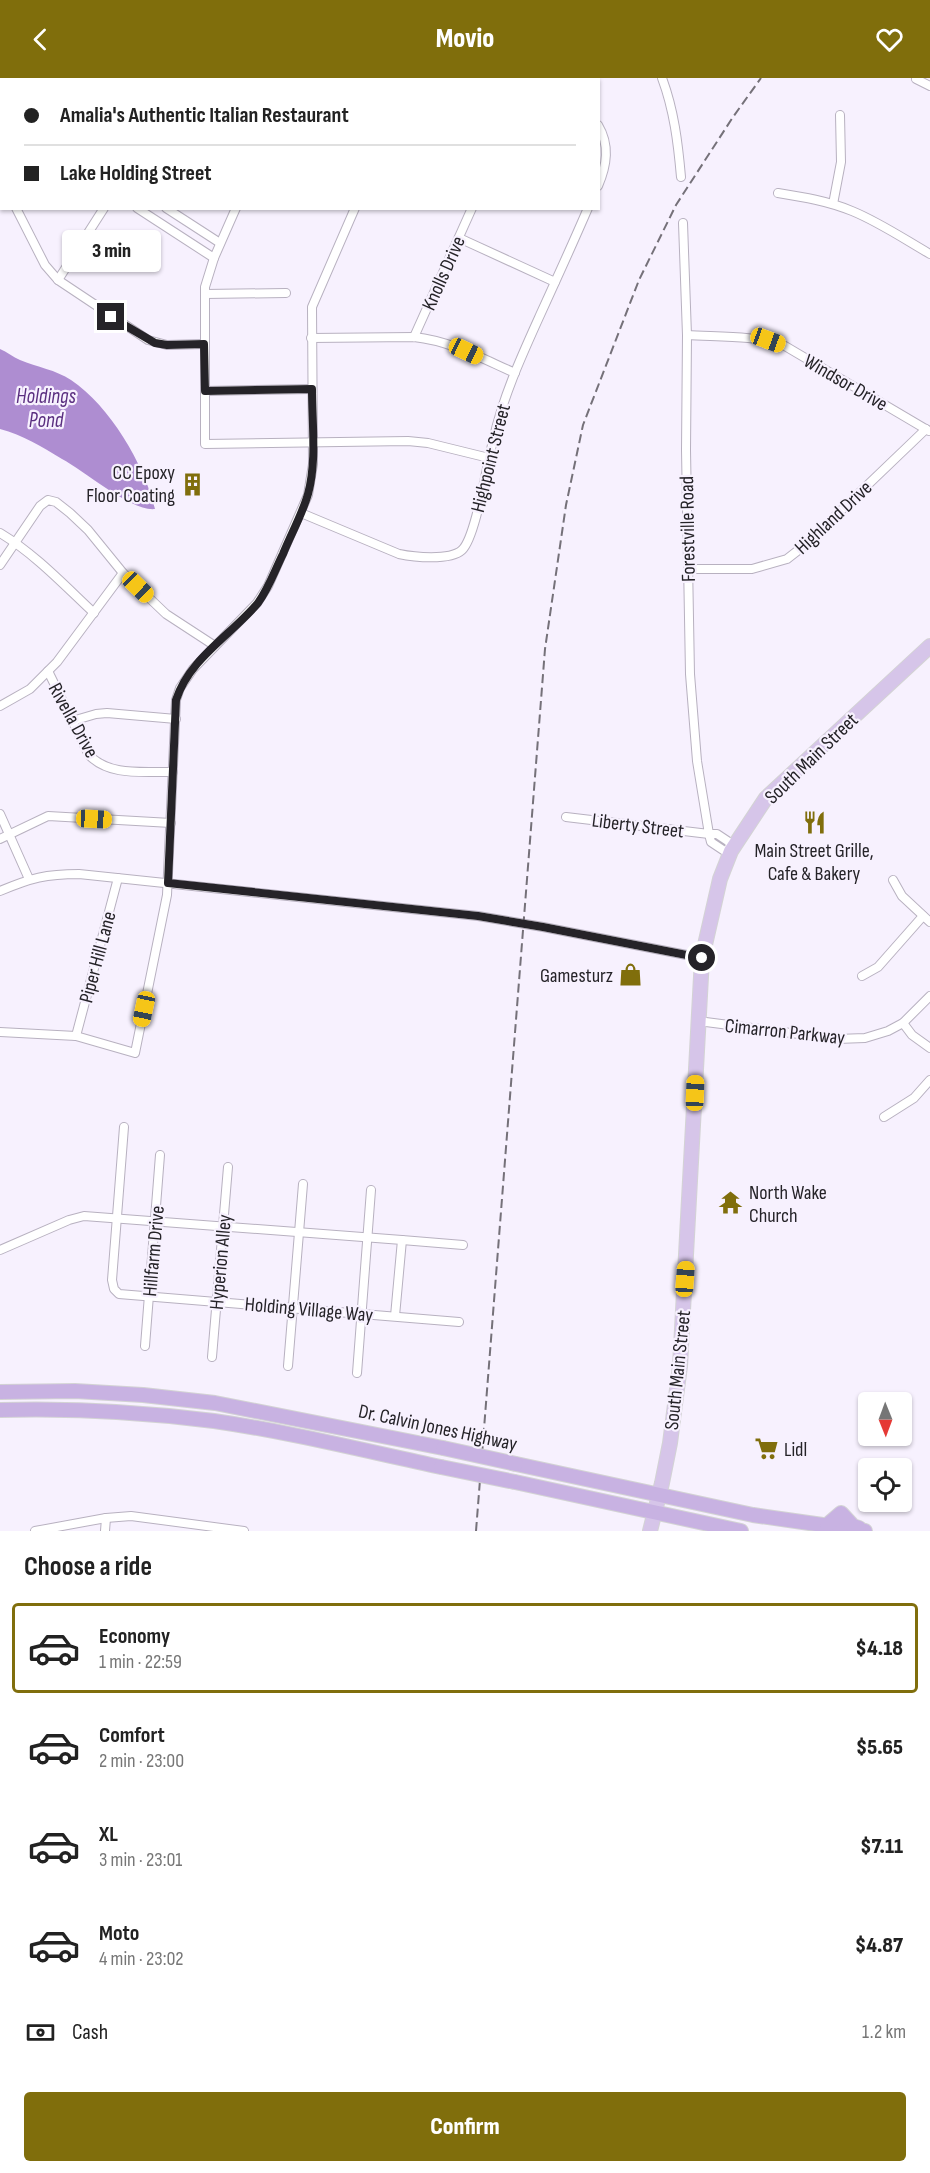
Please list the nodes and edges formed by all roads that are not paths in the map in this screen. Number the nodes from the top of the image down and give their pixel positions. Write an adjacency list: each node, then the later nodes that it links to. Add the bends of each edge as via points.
1 (662, 78): 6 (street, via 677,135)
2 (916, 79): 3 (street)
3 (930, 86)
4 (840, 115): 9 (street, via 841,162)
5 (600, 129): 7 (street, via 606,149)
6 (681, 177)
7 (600, 180)
8 (778, 193): 9 (street)
9 (833, 204): 21 (street, via 875,222)
10 (17, 210): 23 (street, via 45,265)
11 (103, 210): 23 (street)
12 (140, 210): 22 (street)
13 (169, 210): 20 (street)
14 (235, 210): 20 (street)
15 (354, 210): 29 (street, via 312,307)
16 (471, 210): 19 (street, Knolls Drive)
17 (587, 210): 24 (street, Highpoint Street)
18 (683, 223): 27 (street, Forestville Road)
19 (459, 238): 24 (street); 28 (street, Knolls Drive)
20 (220, 243): 22 (street)
21 (930, 254)
22 (214, 258): 26 (street)
23 (58, 280): 30 (street, via 148,340 167,345)
24 (555, 282): 31 (street, Highpoint Street)
25 (286, 293): 26 (street)
26 (204, 294): 30 (street)
27 (687, 335): 34 (street, Windsor Drive, via 768,340 785,346); 41 (street, Forestville Road)
28 (414, 337): 29 (street); 31 (street, via 449,343)
29 (311, 338): 32 (street)
30 (204, 344): 33 (street)
31 (514, 373): 36 (street, Highpoint Street)
32 (312, 389): 33 (street); 35 (street)
33 (205, 391): 35 (street, via 205,444)
34 (928, 430): 41 (street, Highland Drive, via 787,559 752,569)
35 (312, 442): 36 (street, via 420,442); 37 (street, via 312,473)
36 (489, 458): 37 (street, Highpoint Street, via 471,535 462,550 452,555 399,554)
37 (301, 513): 44 (street, via 258,603)
38 (0, 533): 39 (street)
39 (15, 543): 40 (street); 42 (street, via 40,506 48,500 56,501 88,530); 43 (street)
40 (0, 565)
41 (688, 569): 55 (street, Forestville Road, via 690,674 697,761)
42 (123, 573): 43 (street); 44 (street, via 166,614)
43 (94, 613): 46 (street)
44 (215, 646): 48 (street, via 180,688)
45 (930, 646): 57 (main road, South Main Street, via 766,798)
46 (48, 671): 47 (street, via 30,689); 49 (street, Rivella Drive)
47 (0, 706)
48 (176, 718): 49 (street, via 107,713); 50 (street)
49 (72, 721): 50 (street, Rivella Drive, via 89,755 98,764 107,768)
50 (173, 772): 53 (street)
51 (0, 814): 54 (street)
52 (566, 817): 55 (street, Liberty Street)
53 (171, 823): 54 (street, via 48,816); 61 (street)
54 (9, 834): 56 (street); 59 (street)
55 (709, 834): 57 (street, via 729,842)
56 (0, 838)
57 (731, 851): 64 (main road, South Main Street, via 720,879)
58 (118, 878): 59 (street, via 50,874); 61 (street); 70 (street, Piper Hill Lane)
59 (29, 879): 62 (street)
60 (893, 880): 63 (street, via 902,896)
61 (168, 883): 64 (street, via 478,916); 70 (street, via 135,1053)
62 (0, 891)
63 (926, 919): 65 (street, via 878,967)
64 (702, 958): 67 (main road, South Main Street)
65 (862, 976)
66 (930, 996): 68 (street, Cimarron Parkway)
67 (698, 1021): 68 (street, Cimarron Parkway, via 837,1039 865,1038); 103 (main road, South Main Street, via 680,1366)
68 (903, 1023): 71 (street)
69 (0, 1032): 70 (street)
70 (76, 1036)
71 (930, 1048)
72 (930, 1080): 73 (street, via 914,1098)
73 (884, 1117)
74 (124, 1127): 79 (street, Holding Village Way)
75 (160, 1155): 80 (street, Hillfarm Drive)
76 (228, 1167): 81 (street, Hyperion Alley)
77 (303, 1184): 82 (street)
78 (371, 1190): 83 (street)
79 (116, 1217): 80 (street); 86 (street, via 84,1216 69,1220); 87 (street, Holding Village Way, via 114,1289 119,1294)
80 (155, 1220): 81 (street); 87 (street, Hillfarm Drive)
81 (224, 1226): 82 (street); 88 (street, Hyperion Alley)
82 (298, 1232): 83 (street); 89 (street)
83 (367, 1237): 84 (street); 90 (street)
84 (402, 1240): 85 (street); 91 (street, Holding Village Way)
85 (463, 1245)
86 (0, 1250)
87 (149, 1297): 88 (street, Holding Village Way); 93 (street, Hillfarm Drive)
88 (216, 1301): 89 (street, Holding Village Way); 94 (street, Hyperion Alley)
89 (292, 1308): 90 (street, Holding Village Way); 95 (street)
90 (361, 1314): 91 (street, Holding Village Way); 96 (street)
91 (395, 1316): 92 (street)
92 (459, 1322)
93 (145, 1346)
94 (212, 1357)
95 (288, 1366)
96 (357, 1373)
97 (0, 1392): 98 (highway, Dr. Calvin Jones Highway)
98 (16, 1392): 99 (highway, via 9,1399); 100 (highway, Dr. Calvin Jones Highway, via 144,1395)
99 (0, 1400)
100 (215, 1403): 101 (highway, via 215,1410 207,1413 95,1405); 103 (highway, Dr. Calvin Jones Highway, bridge)
101 (80, 1409): 102 (highway, Dr. Calvin Jones Highway); 104 (highway, Dr. Calvin Jones Highway, bridge, via 214,1422 296,1436)
102 (0, 1410)
103 (660, 1495): 104 (main road, South Main Street); 112 (highway, Dr. Calvin Jones Highway, via 827,1526 841,1513 852,1526)
104 (654, 1514): 110 (main road, South Main Street); 111 (highway, Dr. Calvin Jones Highway)
105 (106, 1518): 106 (street, via 130,1516); 107 (street); 108 (street)
106 (211, 1529): 109 (street)
107 (35, 1531)
108 (105, 1531)
109 (244, 1531)
110 (650, 1531)
111 (741, 1531)
112 (865, 1531)

